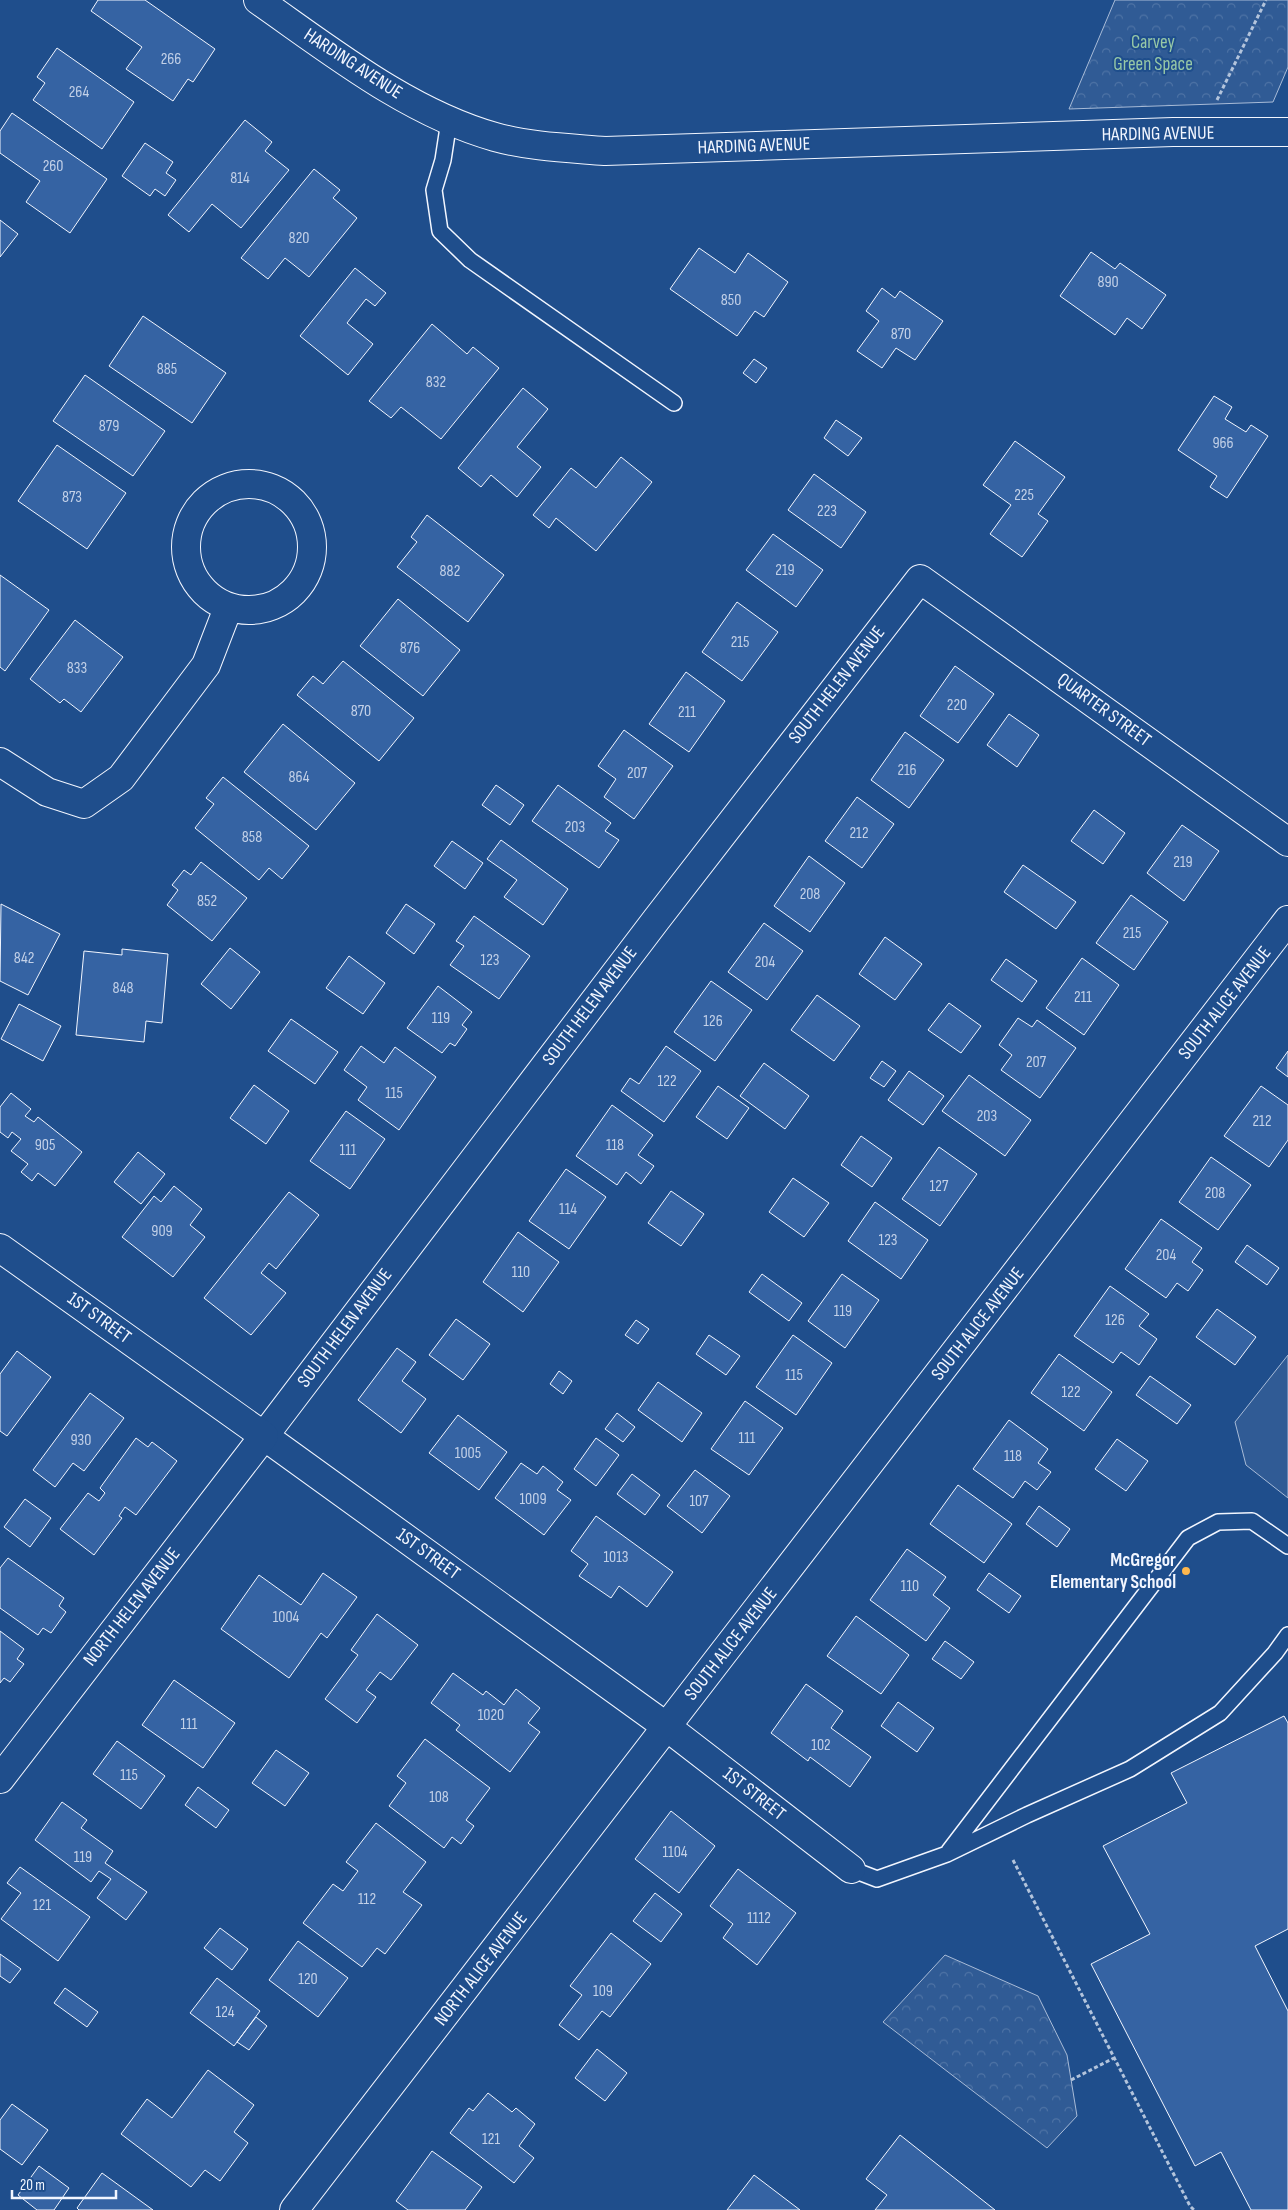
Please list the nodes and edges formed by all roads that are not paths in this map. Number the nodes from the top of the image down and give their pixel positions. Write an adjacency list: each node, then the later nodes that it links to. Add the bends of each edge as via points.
1 (258, 0): 2 (street, HARDING AVENUE, via 407,100)
2 (449, 121): 3 (street, HARDING AVENUE, via 528,144 605,151); 4 (lane, via 434,190 440,231 470,260)
3 (1288, 132)
4 (674, 404)
5 (920, 579): 8 (street, QUARTER STREET); 11 (street, SOUTH HELEN AVENUE)
6 (228, 608): 6 (street, via 248,611 269,608 287,599 302,584 311,566 313,545 309,525 302,512 282,493 262,485 241,484 220,490 203,503 191,520 186,541 187,562 195,581 210,597); 7 (street, via 206,665 121,778 84,804 47,792)
7 (0, 762)
8 (1288, 842)
9 (1288, 920): 14 (street, SOUTH ALICE AVENUE)
10 (0, 1248): 11 (street, 1ST STREET)
11 (264, 1436): 14 (street, 1ST STREET); 15 (street, NORTH HELEN AVENUE)
12 (1288, 1546): 16 (lane, via 1252,1521 1218,1522 1188,1538)
13 (1288, 1635): 16 (lane, via 1220,1713 1130,1769)
14 (667, 1727): 17 (street, 1ST STREET); 18 (street, NORTH ALICE AVENUE)
15 (0, 1779)
16 (947, 1854): 17 (lane, via 877,1879)
17 (851, 1869)
18 (294, 2210)

